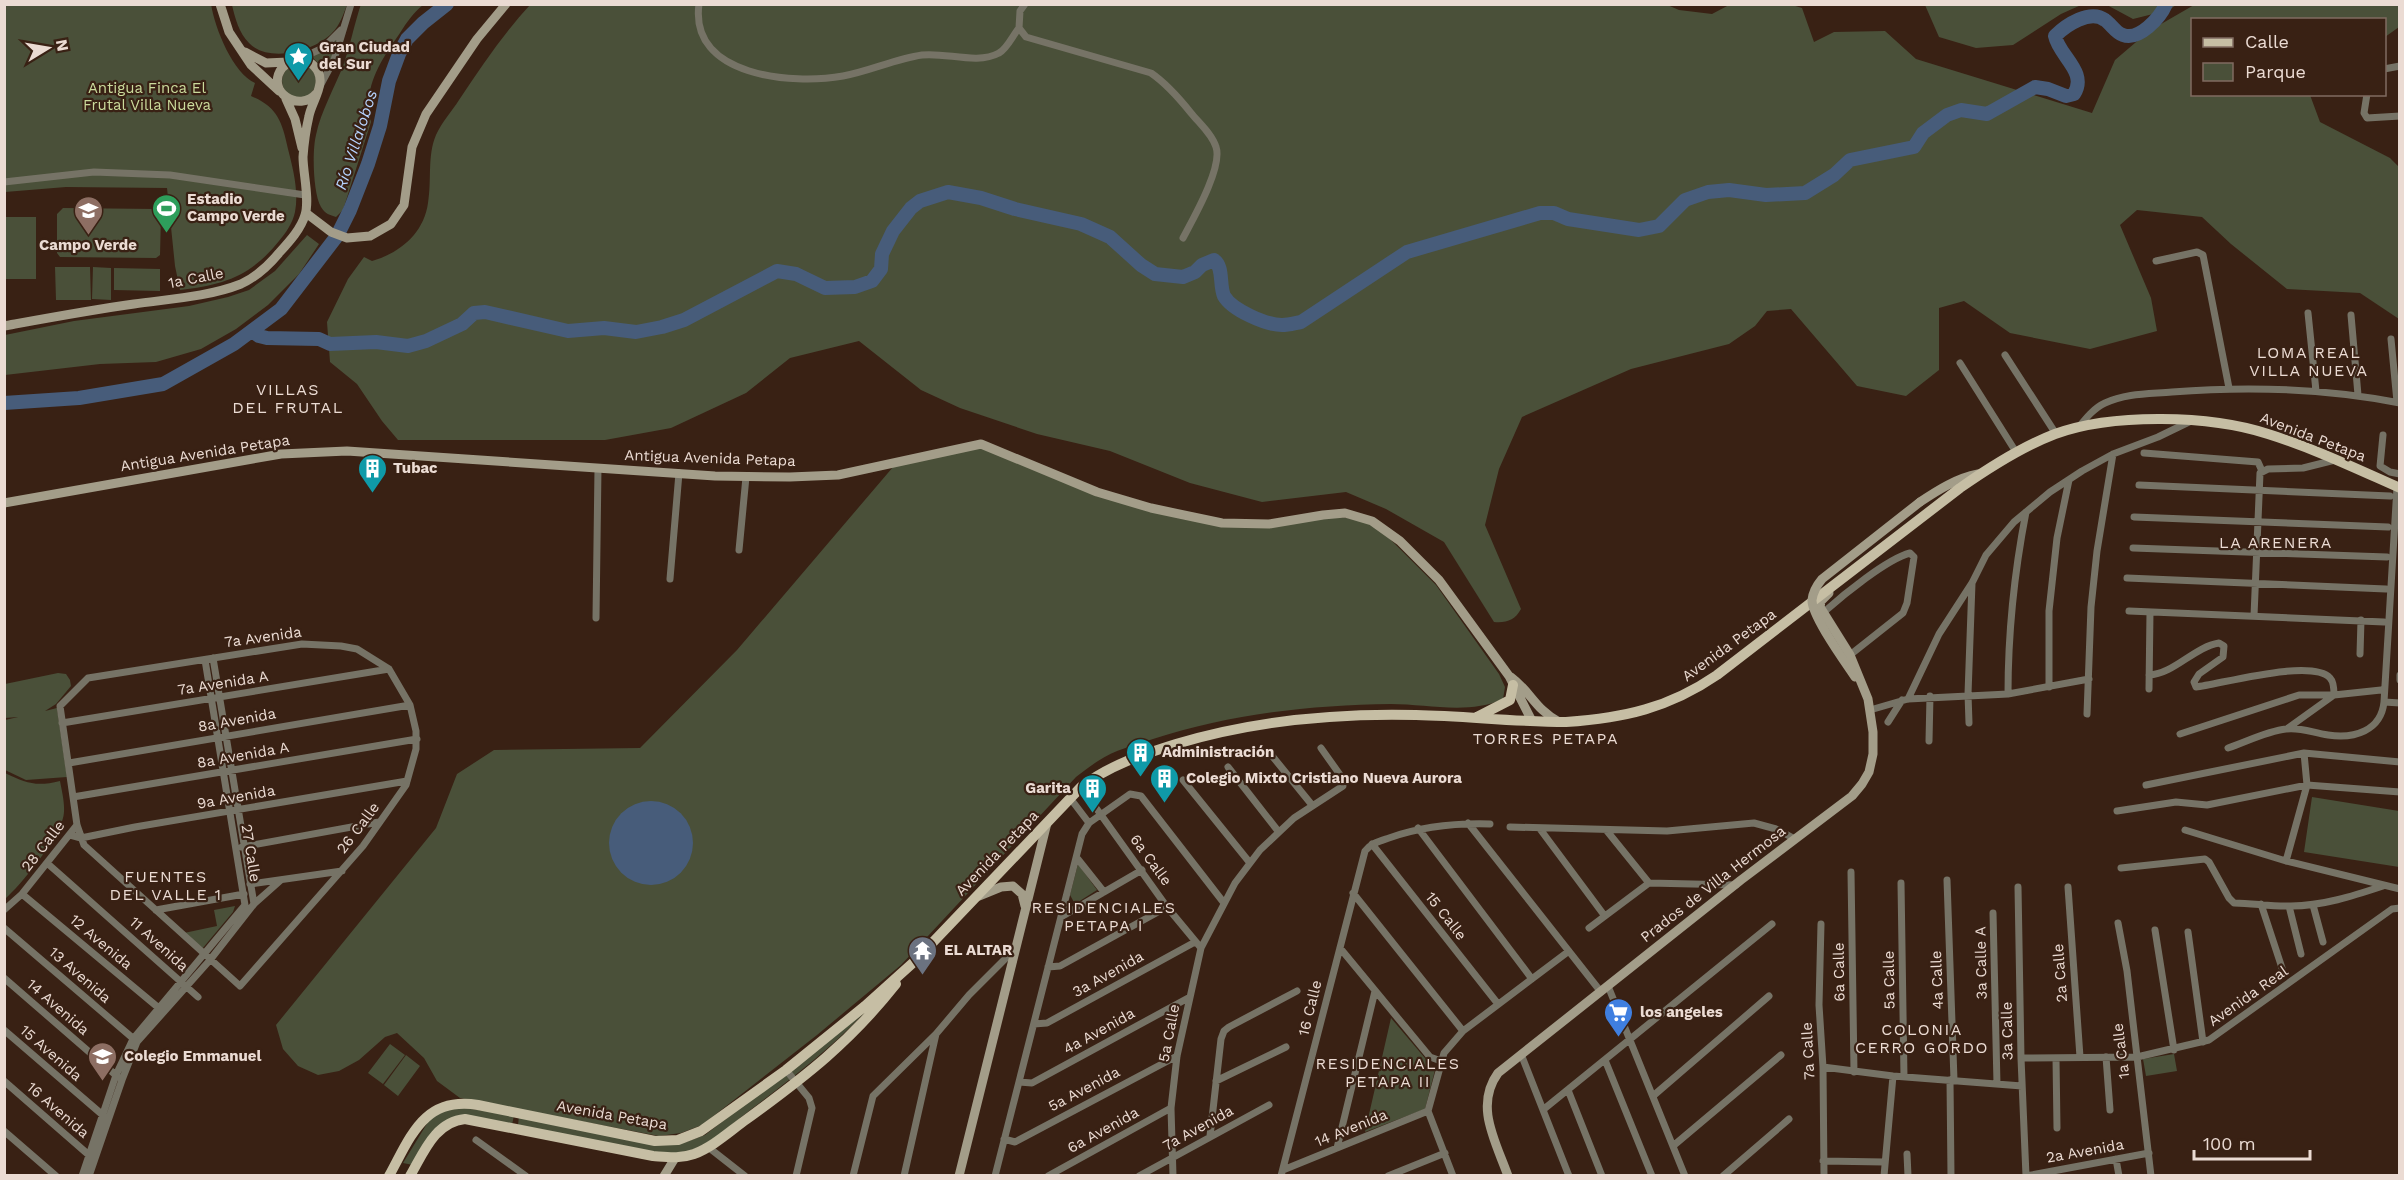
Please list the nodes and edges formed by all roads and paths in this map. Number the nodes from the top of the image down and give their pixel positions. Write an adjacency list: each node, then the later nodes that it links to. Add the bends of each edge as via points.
1 (220, 4): 8 (main road)
2 (351, 4): 6 (street)
3 (506, 4): 17 (main road, via 470,48 421,124 410,155 404,202 398,216 384,230 353,238 336,236)
4 (699, 4): 7 (street, via 703,38 720,58 756,72 803,79 842,76 921,55 991,56 1002,50)
5 (1025, 4): 7 (street, via 1020,11)
6 (344, 25): 9 (street, via 323,48); 10 (street, via 334,60)
7 (1019, 28): 18 (street, via 1026,37 1151,74 1163,81 1201,125 1214,142 1218,158)
8 (240, 49): 9 (main road, via 262,62); 11 (main road, via 254,69)
9 (294, 61): 10 (main road, via 308,62 316,68 320,77); 11 (main road, via 284,66 279,75)
10 (318, 90): 11 (main road, via 303,102); 14 (main road, via 309,116)
11 (284, 95): 14 (main road)
12 (2367, 96): 13 (street, via 2367,118)
13 (2400, 116)
14 (303, 156): 16 (main road)
15 (4, 182): 16 (street, via 94,172 170,175)
16 (305, 195): 17 (main road)
17 (306, 213): 22 (main road, 1a Calle, via 278,254 242,283 203,294)
18 (1183, 238)
19 (2156, 261): 26 (street, via 2197,252 2203,255)
20 (2308, 313): 27 (street)
21 (2351, 315): 28 (street)
22 (4, 326)
23 (2391, 339): 29 (street)
24 (2005, 355): 32 (street)
25 (1960, 363): 34 (street)
26 (2229, 388): 27 (street); 31 (street, via 2114,399 2091,412)
27 (2316, 391): 28 (street)
28 (2358, 396): 29 (street)
29 (2398, 402)
30 (2191, 421): 31 (main road, Avenida Petapa, via 2137,419); 36 (street); 37 (main road, Avenida Petapa, via 2260,431)
31 (2078, 428): 32 (main road, Avenida Petapa)
32 (2056, 434): 34 (main road, Avenida Petapa)
33 (2383, 435): 41 (street, via 2380,466)
34 (2016, 452): 42 (main road, Avenida Petapa)
35 (2144, 453): 39 (street, via 2258,462)
36 (2113, 454): 44 (street); 79 (street, via 2091,607)
37 (2335, 460): 39 (street, via 2303,468); 45 (main road, Avenida Petapa)
38 (598, 468): 40 (main road, Antigua Avenida Petapa); 49 (main road, Antigua Avenida Petapa, via 347,451 281,454); 69 (street)
39 (2262, 471): 47 (street)
40 (679, 473): 43 (main road, Antigua Avenida Petapa); 60 (street)
41 (2398, 473): 45 (street)
42 (1981, 474): 63 (main road, Avenida Petapa); 91 (main road, bridge, via 1960,479 1920,502 1822,579 1814,593 1816,614)
43 (746, 477): 56 (street); 80 (main road, Antigua Avenida Petapa, via 838,475 981,444 1097,492 1222,524 1269,524 1345,513 1362,517 1388,531 1438,580)
44 (2069, 480): 50 (street); 82 (street, via 2057,538 2049,611)
45 (2386, 482): 48 (main road, Avenida Petapa)
46 (2139, 485): 47 (street)
47 (2258, 489): 48 (street); 52 (street)
48 (2396, 491): 54 (street)
49 (4, 503)
50 (2026, 512): 61 (street, via 1986,555); 86 (street, via 2014,572)
51 (2134, 517): 52 (street)
52 (2257, 521): 53 (street); 57 (street)
53 (2388, 526)
54 (2396, 543): 93 (street)
55 (2133, 548): 57 (street)
56 (739, 550)
57 (2256, 552): 58 (street); 62 (street)
58 (2387, 557)
59 (2127, 578): 62 (street)
60 (670, 579)
61 (1972, 583): 85 (street); 92 (street, via 1939,634)
62 (2255, 583): 64 (street); 68 (street)
63 (1831, 588): 66 (main road, via 1820,603); 100 (main road, Avenida Petapa, via 1685,695 1634,713)
64 (2386, 589)
65 (2129, 611): 67 (street)
66 (1824, 612): 73 (main road, Prados de Villa Hermosa); 73 (street, via 1902,556 1910,553 1914,557 1903,613)
67 (2150, 612): 68 (street); 77 (street)
68 (2254, 616): 70 (street)
69 (596, 618)
70 (2361, 620): 71 (street); 72 (street)
71 (2384, 622)
72 (2360, 654)
73 (1850, 656): 91 (main road, Prados de Villa Hermosa)
74 (213, 658): 75 (street, 7a Avenida); 76 (street, 7a Avenida, via 275,646 325,645 357,649); 89 (street, 27 Calle)
75 (204, 660): 90 (street, 27 Calle); 102 (street, 7a Avenida, via 85,680 61,704)
76 (388, 669): 89 (street, 7a Avenida A); 95 (street, 26 Calle)
77 (2149, 675): 83 (street); 87 (street, via 2219,643 2224,646 2223,657 2199,674 2194,682 2196,687 2296,670 2330,677)
78 (2400, 675): 81 (street)
79 (2089, 679): 82 (street); 97 (street)
80 (1511, 680): 98 (main road, via 1510,700); 99 (main road, Antigua Avenida Petapa); 100 (main road, Antigua Avenida Petapa, via 1521,685 1540,710)
81 (2400, 680)
82 (2049, 687): 86 (street)
83 (2149, 689)
84 (2381, 690): 87 (street)
85 (1968, 694): 86 (street); 88 (street); 103 (street)
86 (2008, 694)
87 (2334, 695): 104 (street); 105 (street, via 2299,695)
88 (1930, 696): 92 (street); 109 (street)
89 (219, 698): 90 (street, 7a Avenida A); 106 (street, 27 Calle)
90 (211, 699): 102 (street, 7a Avenida A); 107 (street, 27 Calle)
91 (1868, 699): 96 (main road, Prados de Villa Hermosa)
92 (1905, 700): 96 (street); 101 (street)
93 (2384, 702): 94 (street); 104 (street, via 2377,722 2365,732 2338,736)
94 (2400, 703)
95 (410, 705): 106 (street, 8a Avenida); 108 (street, 26 Calle)
96 (1870, 710): 147 (main road, Prados de Villa Hermosa, via 1874,732 1869,772 1852,796)
97 (2087, 714)
98 (1475, 718): 99 (main road, Avenida Petapa); 123 (main road, Avenida Petapa, via 1382,715 1260,724 1130,759)
99 (1532, 721): 100 (main road, Avenida Petapa)
100 (1559, 722)
101 (1888, 722)
102 (62, 723): 115 (street)
103 (1969, 723)
104 (2288, 728): 111 (street)
105 (2180, 734)
106 (226, 735): 107 (street, 8a Avenida); 117 (street, 27 Calle)
107 (217, 737): 115 (street, 8a Avenida); 118 (street, 27 Calle)
108 (417, 740): 117 (street, 8a Avenida A); 120 (street, 26 Calle)
109 (1929, 741)
110 (1321, 748): 128 (street, 5a Calle, via 1344,784)
111 (2228, 748)
112 (2304, 753): 114 (street); 121 (street); 122 (street)
113 (1273, 757): 128 (street)
114 (2400, 762)
115 (69, 763): 125 (street)
116 (1228, 767): 143 (street)
117 (232, 771): 118 (street, 8a Avenida A); 129 (street, 27 Calle)
118 (224, 773): 125 (street, 8a Avenida A); 129 (street, 27 Calle)
119 (1183, 780): 153 (street)
120 (407, 781): 129 (street, 9a Avenida); 133 (street, 26 Calle)
121 (2146, 785)
122 (2307, 785): 124 (street); 130 (street, via 2207,805 2176,802); 151 (street)
123 (1080, 787): 126 (main road, Avenida Petapa); 127 (street, 6a Calle)
124 (2400, 792)
125 (73, 796): 138 (street)
126 (1070, 798): 131 (street); 134 (main road, Avenida Petapa)
127 (1094, 804): 131 (street); 132 (street, 6a Calle)
128 (1312, 806): 143 (street, 5a Calle)
129 (235, 811): 146 (street, 9a Avenida); 149 (street, 27 Calle)
130 (2117, 812)
131 (1082, 813): 135 (street)
132 (1101, 814): 135 (street); 155 (street, 6a Calle); 174 (street, via 1130,794 1141,796)
133 (379, 822): 149 (street); 156 (street, 26 Calle)
134 (1047, 822): 173 (main road, Avenida Petapa); 184 (main road)
135 (1089, 823): 150 (street, via 1083,831)
136 (1468, 823): 137 (street); 140 (street); 199 (street)
137 (1490, 824)
138 (77, 825): 145 (street, 28 Calle); 146 (street)
139 (1510, 827): 141 (street)
140 (1418, 828): 148 (street); 206 (street)
141 (1540, 829): 144 (street); 185 (street)
142 (2185, 830): 151 (street)
143 (1278, 831): 153 (street, 5a Calle)
144 (1607, 831): 147 (street, via 1683,831 1754,823); 162 (street)
145 (70, 835): 146 (street, 9a Avenida); 152 (street, 28 Calle)
146 (81, 838): 182 (street, via 89,850)
147 (1795, 839): 164 (main road, Prados de Villa Hermosa)
148 (1369, 846): 170 (street, 16 Calle); 214 (street, 15 Calle)
149 (241, 847): 161 (street, 27 Calle); 163 (street, 27 Calle)
150 (1077, 858): 169 (street); 186 (street)
151 (2286, 861): 165 (street)
152 (47, 863): 171 (street, 28 Calle); 207 (street, 11 Avenida)
153 (1250, 863): 174 (street, 5a Calle)
154 (2121, 868): 176 (street, via 2205,859 2232,902)
155 (1142, 870): 169 (street); 179 (street, 6a Calle)
156 (342, 871): 158 (street); 201 (street, 26 Calle, via 240,986)
157 (1851, 872): 237 (street, 6a Calle)
158 (281, 880): 161 (street); 175 (street)
159 (1947, 880): 241 (street, 4a Calle)
160 (1901, 883): 240 (street, 5a Calle)
161 (252, 884): 163 (street); 175 (street, 27 Calle)
162 (1649, 884): 164 (street); 185 (street)
163 (243, 885): 172 (street, 27 Calle)
164 (1736, 885): 208 (main road, Prados de Villa Hermosa)
165 (2383, 886): 168 (street); 177 (street)
166 (2018, 887): 230 (street, 3a Calle)
167 (2068, 887): 232 (street, 2a Calle)
168 (2400, 889)
169 (1104, 892): 186 (street)
170 (1353, 892): 198 (street, 16 Calle); 218 (street)
171 (22, 894): 181 (street, 28 Calle); 215 (street, 12 Avenida)
172 (244, 894): 182 (street); 201 (street, 27 Calle, via 244,908)
173 (974, 898): 184 (main road, via 1013,886 1024,898); 202 (main road, Avenida Petapa)
174 (1224, 903): 197 (street, 5a Calle)
175 (255, 904): 201 (street)
176 (2261, 904): 178 (street); 204 (street)
177 (2313, 905): 178 (street); 195 (street)
178 (2289, 906): 200 (street)
179 (1167, 907): 194 (street, 6a Calle); 203 (street, via 1060,966)
180 (2400, 908): 222 (street, Avenida Real, via 2392,909)
181 (4, 910)
182 (156, 910): 201 (street)
183 (1993, 913): 246 (street, 3a Calle A)
184 (1025, 915): 196 (main road)
185 (1604, 915): 191 (street)
186 (1061, 917): 203 (street)
187 (2118, 923): 229 (street, 1a Calle)
188 (1772, 924): 221 (street)
189 (1821, 924): 235 (street, 7a Calle, via 1819,1005)
190 (4, 928): 220 (street, 13 Avenida)
191 (1588, 928)
192 (2155, 930): 224 (street)
193 (2188, 932): 222 (street)
194 (1195, 942): 197 (street, 6a Calle); 216 (street, 3a Avenida, via 1047,1023)
195 (2323, 942)
196 (1016, 948): 219 (street); 289 (main road)
197 (1201, 948): 213 (street, 5a Calle)
198 (1340, 948): 210 (street); 277 (street, 16 Calle)
199 (1569, 951): 206 (street); 208 (street)
200 (2301, 954)
201 (208, 957): 207 (street)
202 (915, 961): 236 (main road, Avenida Petapa); 245 (main road, Avenida Petapa, via 856,1032)
203 (1048, 967): 216 (street)
204 (2283, 971)
205 (4, 978): 239 (street, 14 Avenida)
206 (1532, 979): 214 (street)
207 (184, 984): 212 (street, 11 Avenida); 215 (street)
208 (1604, 989): 221 (street); 225 (main road, Prados de Villa Hermosa)
209 (1297, 991): 243 (street, via 1224,1031)
210 (1375, 991): 234 (street, via 1430,1057); 266 (street)
211 (1769, 996): 249 (street)
212 (198, 997)
213 (1190, 997): 227 (street, 5a Calle); 244 (street, 4a Avenida, via 1034,1082)
214 (1498, 1004): 218 (street)
215 (161, 1010): 220 (street)
216 (1034, 1024): 244 (street)
217 (4, 1030): 256 (street, 15 Avenida)
218 (1463, 1031): 234 (street)
219 (936, 1034): 287 (street, via 873,1096); 288 (street)
220 (135, 1040): 239 (street)
221 (1631, 1040): 233 (street); 249 (street)
222 (2203, 1042): 224 (street, Avenida Real)
223 (1286, 1047): 243 (street)
224 (2174, 1050): 229 (street, Avenida Real)
225 (1521, 1054): 252 (street); 296 (main road, Prados de Villa Hermosa, via 1495,1077 1486,1105)
226 (1780, 1055): 264 (street)
227 (1177, 1056): 251 (street, 5a Calle); 262 (street, 5a Avenida, via 1015,1142)
228 (2106, 1057): 229 (street, Avenida Real); 232 (street, Avenida Real); 253 (street)
229 (2137, 1057): 268 (street, 1a Calle)
230 (2021, 1058): 231 (street, Avenida Real); 247 (street, 3a Calle)
231 (2056, 1058): 232 (street, Avenida Real); 259 (street)
232 (2080, 1058)
233 (1605, 1060): 248 (street); 299 (street)
234 (1441, 1061): 254 (street)
235 (1823, 1067): 237 (street); 274 (street, 7a Calle)
236 (786, 1070): 245 (street); 255 (main road, Avenida Petapa, via 701,1131 670,1141)
237 (1854, 1072): 238 (street)
238 (1893, 1076): 240 (street); 275 (street)
239 (119, 1077): 256 (street)
240 (1904, 1077): 241 (street)
241 (1952, 1080): 246 (street); 305 (street, 4a Calle)
242 (4, 1081): 270 (street, 16 Avenida)
243 (1216, 1081): 261 (street)
244 (1019, 1082): 262 (street)
245 (797, 1083): 265 (main road, Avenida Petapa); 286 (street, via 812,1108)
246 (1997, 1084): 247 (street)
247 (2022, 1086): 306 (street, 3a Calle)
248 (1568, 1090): 252 (street); 298 (street)
249 (1653, 1096): 264 (street)
250 (1269, 1105): 261 (street, 7a Avenida)
251 (1171, 1108): 272 (street, 5a Calle); 291 (street, 6a Avenida)
252 (1544, 1109): 297 (street)
253 (2110, 1110)
254 (1428, 1111): 266 (street, 14 Avenida); 267 (street)
255 (518, 1113): 258 (main road); 281 (main road, Avenida Petapa, via 469,1103 440,1107 417,1126)
256 (105, 1117): 270 (street)
257 (1788, 1119): 301 (street)
258 (514, 1128): 271 (main road, Avenida Petapa); 282 (main road, Avenida Petapa, via 471,1119 451,1122 433,1136)
259 (2057, 1128)
260 (4, 1131): 278 (street)
261 (1210, 1136): 272 (street, 7a Avenida)
262 (1004, 1139): 290 (street)
263 (476, 1140): 283 (street)
264 (1673, 1146): 300 (street)
265 (708, 1147): 271 (main road, Avenida Petapa); 285 (street)
266 (1337, 1148): 277 (street, 14 Avenida)
267 (1444, 1153): 294 (street); 295 (street)
268 (2149, 1153): 273 (street, 2a Avenida); 309 (street, 1a Calle)
269 (1907, 1154): 304 (street)
270 (92, 1157): 279 (street); 280 (street)
271 (675, 1158): 284 (main road)
272 (1171, 1158): 292 (street, 7a Avenida); 293 (street, 5a Calle)
273 (2116, 1159): 276 (street, 2a Avenida); 308 (street)
274 (1823, 1161): 275 (street); 302 (street, 7a Calle)
275 (1884, 1162): 303 (street)
276 (2072, 1166): 306 (street, 2a Avenida); 307 (street)
277 (1282, 1173)
278 (56, 1176)
279 (82, 1176)
280 (89, 1176)
281 (389, 1176)
282 (410, 1176)
283 (526, 1176)
284 (664, 1176)
285 (745, 1176)
286 (796, 1176)
287 (853, 1176)
288 (904, 1176)
289 (959, 1176)
290 (995, 1176)
291 (1048, 1176)
292 (1139, 1176)
293 (1173, 1176)
294 (1388, 1176)
295 (1453, 1176)
296 (1508, 1176)
297 (1569, 1176)
298 (1602, 1176)
299 (1652, 1176)
300 (1685, 1176)
301 (1723, 1176)
302 (1824, 1176)
303 (1884, 1176)
304 (1908, 1176)
305 (1951, 1176)
306 (2026, 1176)
307 (2073, 1176)
308 (2119, 1176)
309 (2151, 1176)

